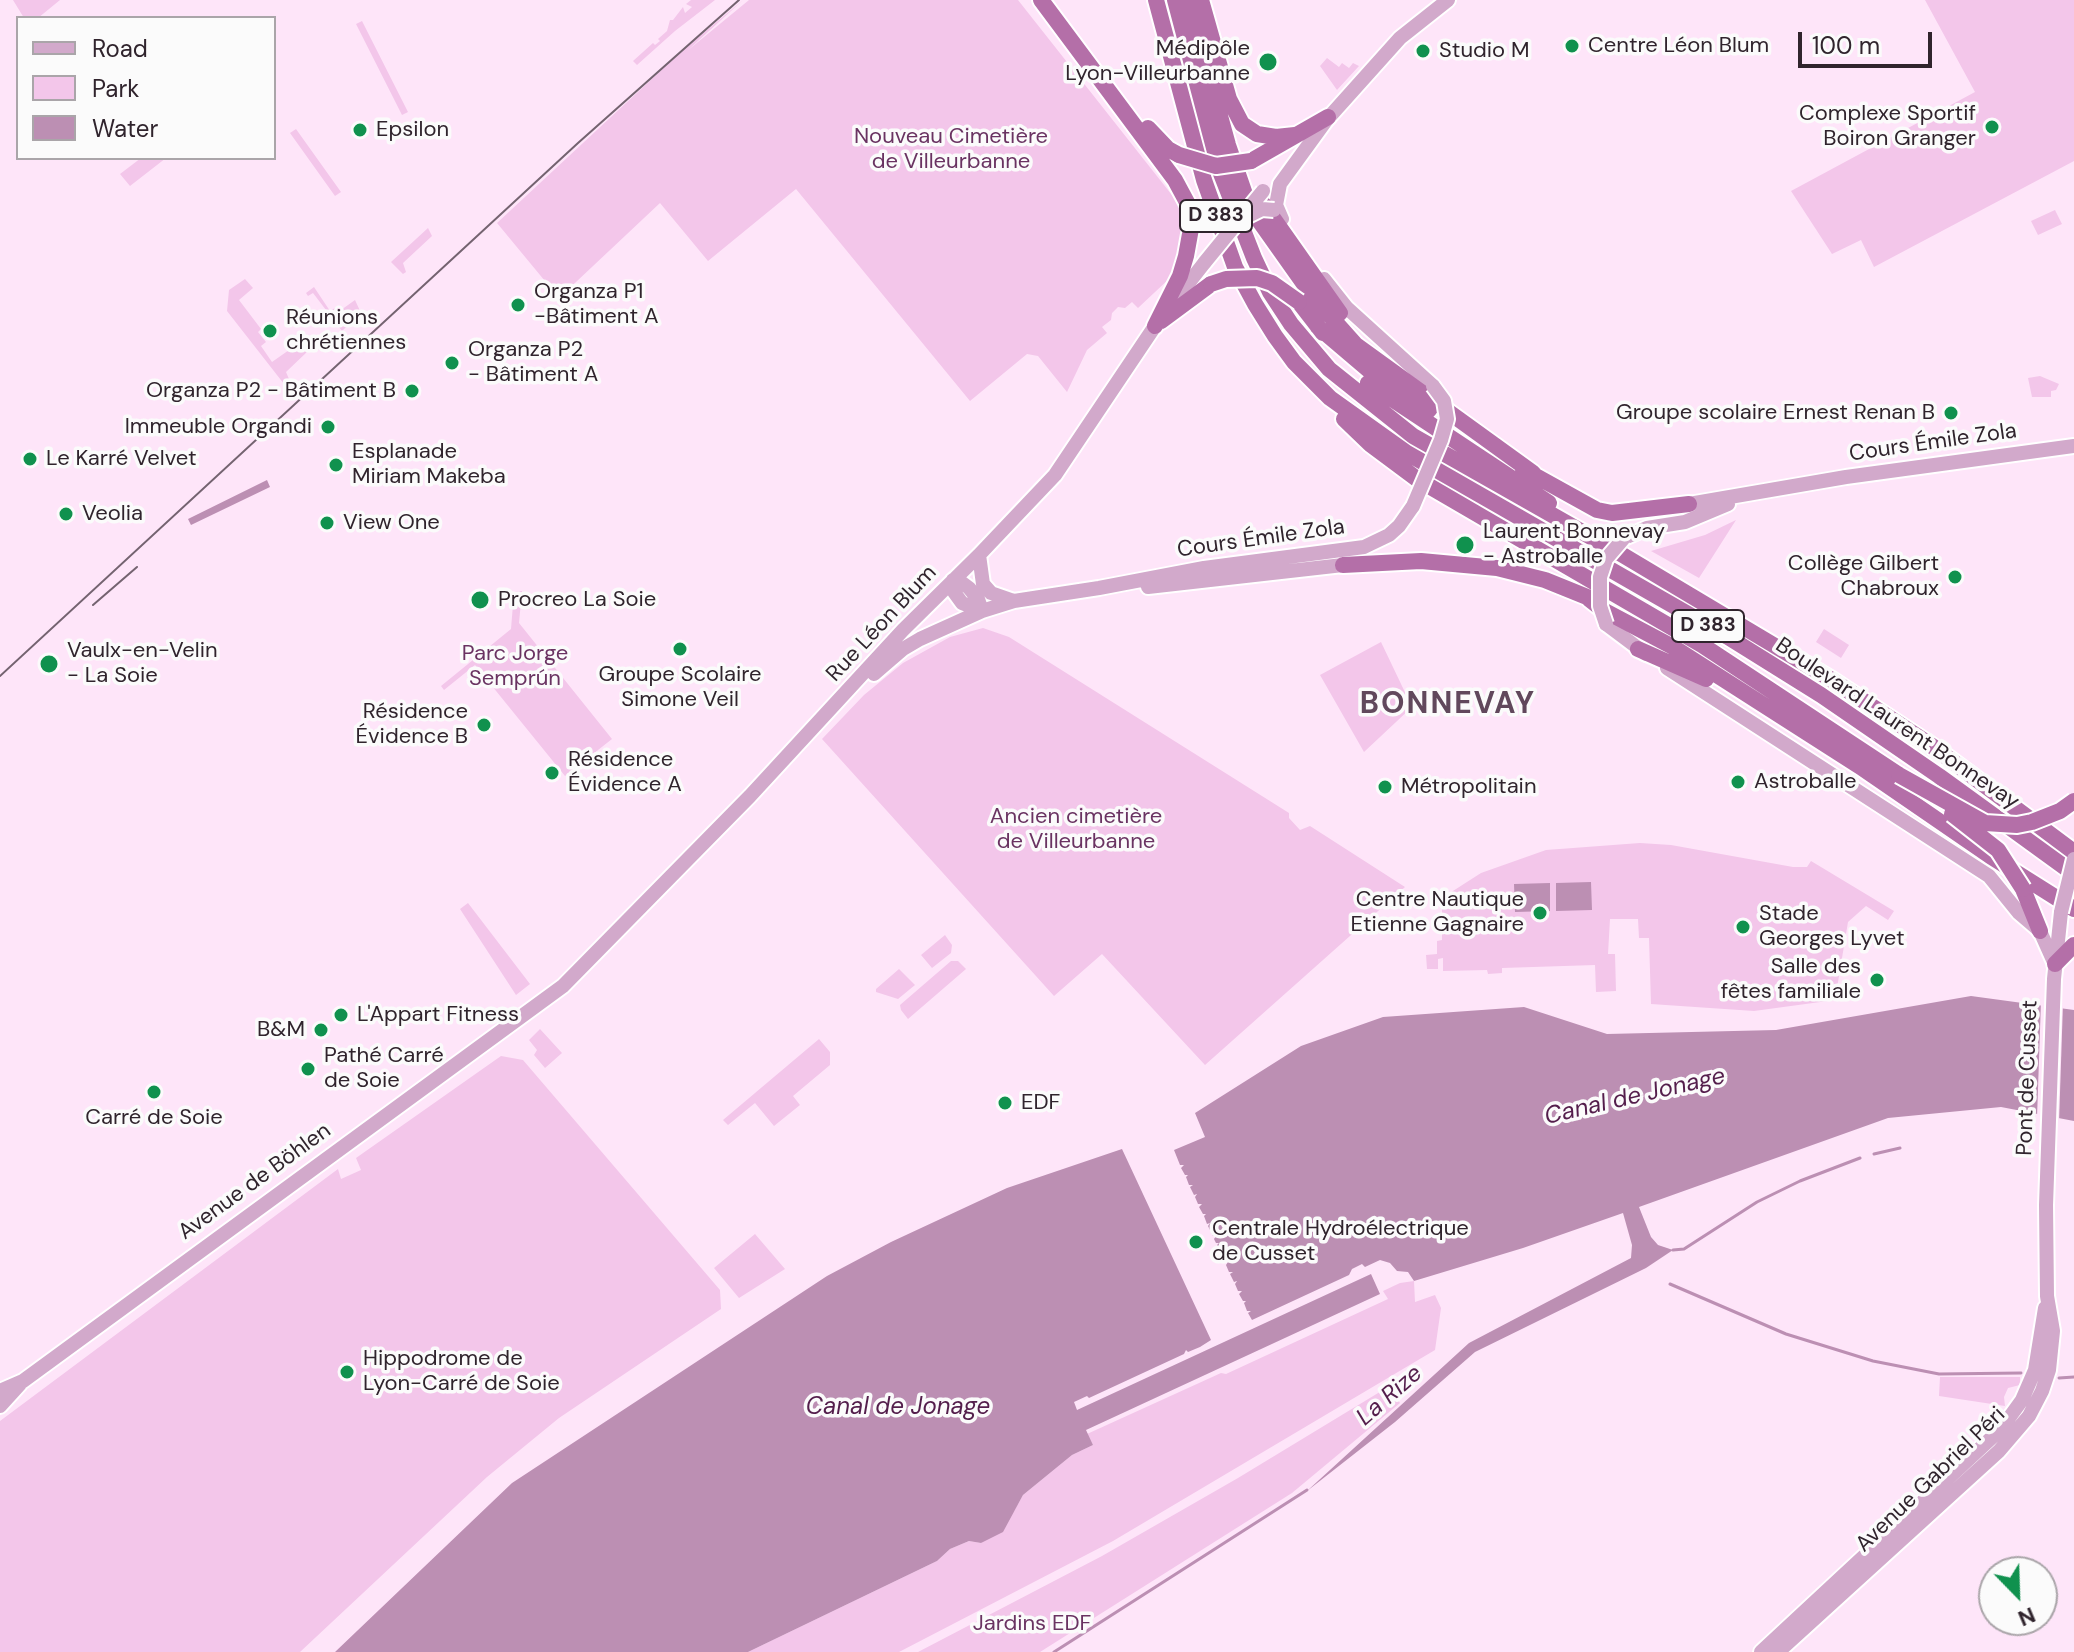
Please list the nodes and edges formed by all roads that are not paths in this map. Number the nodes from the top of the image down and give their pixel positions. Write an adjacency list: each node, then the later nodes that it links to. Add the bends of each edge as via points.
1 (1041, 0): 13 (highway, via 1189,206 1192,223 1186,256)
2 (1052, 0): 9 (highway, bridge, via 1150,130 1179,155 1216,166 1251,161)
3 (1175, 0): 21 (highway, Boulevard Laurent Bonnevay / D 383, via 1220,171 1270,292 1308,347 1413,436)
4 (1188, 0): 10 (highway)
5 (1201, 0): 9 (highway, via 1229,99 1242,124 1257,134)
6 (1448, 0): 8 (main road, Rue Léon Blum, via 1400,38)
7 (1156, 2): 16 (highway, Boulevard Laurent Bonnevay / D 383, via 1204,180 1235,267 1275,336)
8 (1328, 117): 9 (highway); 11 (main road, Rue Léon Blum, via 1280,184); 12 (main road, Rue Léon Blum, bridge)
9 (1295, 135)
10 (1228, 145): 15 (highway, via 1341,314 1384,354); 18 (highway, via 1258,219 1339,327 1356,345)
11 (1277, 212): 12 (main road, bridge, via 1262,209); 15 (main road, via 1347,308)
12 (1240, 220): 13 (main road, Rue Léon Blum, bridge)
13 (1155, 326): 14 (highway, bridge, via 1211,284 1257,278 1299,302); 22 (main road, Rue Léon Blum, via 1055,475)
14 (1318, 327): 18 (highway, via 1378,378); 21 (highway, via 1350,368 1376,390)
15 (1433, 386): 25 (main road, Cours Émile Zola, bridge, via 1444,401 1447,419 1441,440 1413,506 1389,535 1364,547)
16 (1330, 398): 29 (highway, via 1341,417 1417,479); 36 (highway, Boulevard Laurent Bonnevay / D 383, via 1407,453 1821,695)
17 (2074, 446): 19 (main road, Cours Émile Zola)
18 (1533, 473): 20 (highway, via 1597,510 1612,513)
19 (1798, 486): 20 (main road, Cours Émile Zola); 21 (main road, Cours Émile Zola, via 1746,498 1685,522 1647,528)
20 (1689, 504)
21 (1622, 546): 30 (main road, bridge, via 1606,559 1599,596 1606,624); 34 (highway, Boulevard Laurent Bonnevay / D 383, via 1932,746)
22 (979, 555): 24 (main road, Rue Léon Blum); 27 (main road, via 983,584 991,593)
23 (1343, 565): 25 (main road, Cours Émile Zola); 26 (highway, via 1421,561 1497,568)
24 (953, 580): 28 (main road, via 962,603); 31 (main road, Rue Léon Blum)
25 (1099, 588): 27 (main road, Cours Émile Zola)
26 (1589, 599): 29 (highway); 37 (highway, via 1820,740)
27 (1014, 601): 28 (main road, Cours Émile Zola)
28 (982, 611): 31 (main road, Cours Émile Zola, via 903,649)
29 (1702, 645): 32 (highway)
30 (1638, 649): 37 (highway, via 1730,694); 39 (main road, via 1989,876)
31 (831, 710): 42 (main road, Rue Léon Blum, via 595,955)
32 (1899, 775): 33 (highway, bridge, via 1985,823 2032,822); 37 (highway, bridge, via 1998,850)
33 (2074, 801)
34 (2071, 848)
35 (2074, 859): 38 (main road, Pont de Cusset, bridge)
36 (2074, 874)
37 (2031, 888): 38 (highway); 39 (highway)
38 (2068, 910): 41 (main road, Pont de Cusset)
39 (2040, 931): 41 (main road)
40 (2074, 945): 41 (highway)
41 (2054, 972): 43 (main road, Pont de Cusset, via 2047,1296)
42 (515, 1023): 44 (main road, Avenue de Böhlen)
43 (2040, 1376): 47 (main road, Avenue Gabriel Péri, via 2001,1429); 48 (main road, Avenue Gabriel Péri, via 2029,1416 2014,1436)
44 (23, 1381): 45 (main road, Avenue de Böhlen); 46 (main road, Avenue de Böhlen)
45 (0, 1391)
46 (0, 1406)
47 (1899, 1525): 48 (main road, Avenue Gabriel Péri, via 1899,1534); 49 (main road, Avenue Gabriel Péri)
48 (1867, 1572): 50 (main road, Avenue Gabriel Péri)
49 (1761, 1652)
50 (1778, 1652)

